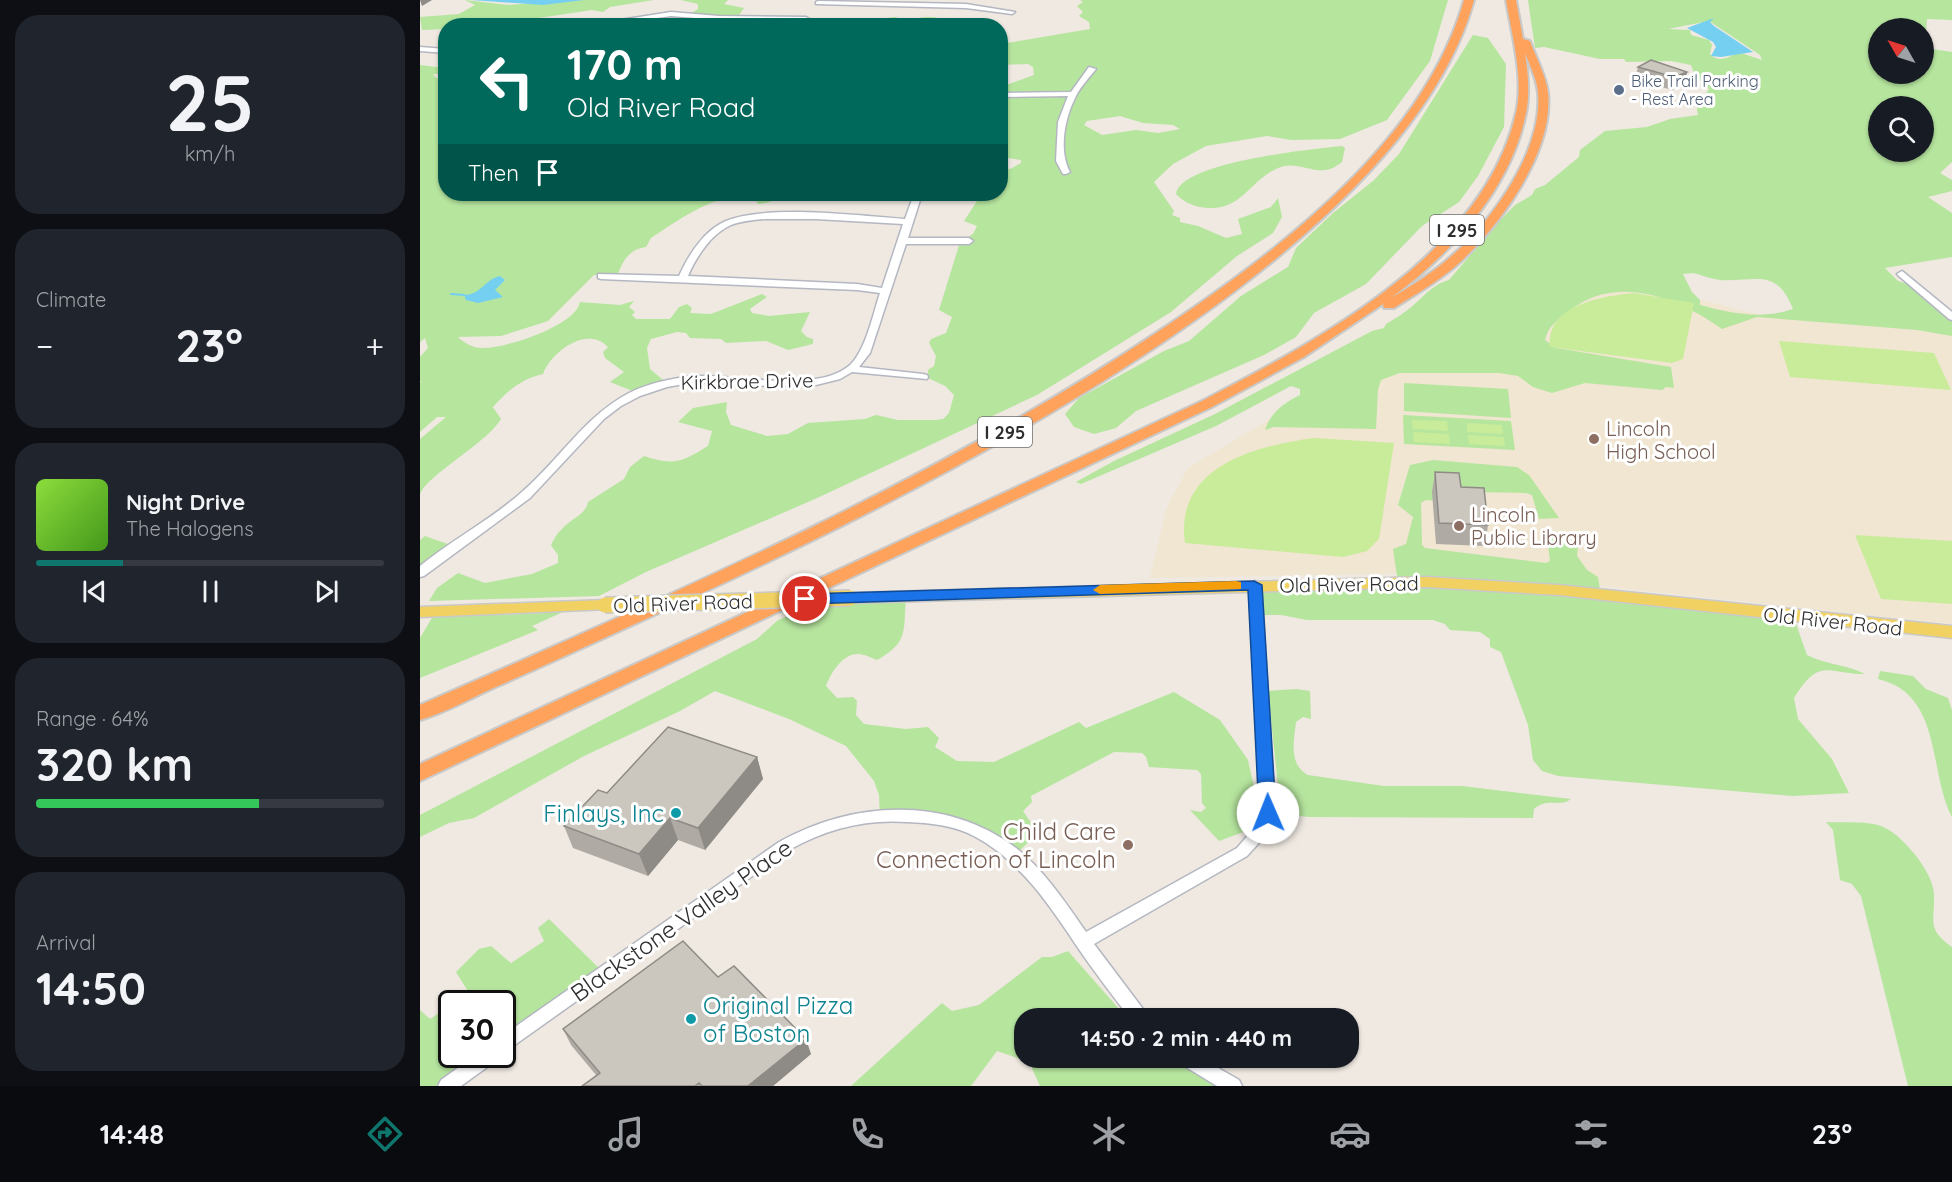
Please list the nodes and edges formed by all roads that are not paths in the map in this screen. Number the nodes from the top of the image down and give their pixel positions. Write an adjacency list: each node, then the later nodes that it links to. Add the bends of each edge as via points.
1 (1469, 0): 30 (highway, I 295, via 1455,44 1436,78 1379,154 1287,243 1177,325 1023,422 868,506)
2 (1511, 0): 25 (highway, I 295, via 1522,67 1522,105 1511,147 1487,191 1449,239 1395,288 1323,339); 25 (highway, via 1543,99 1530,153 1501,206 1466,249 1437,274 1331,343)
3 (819, 1): 4 (street, via 966,6); 7 (street)
4 (1012, 12)
5 (642, 18): 6 (street, via 671,14)
6 (719, 18)
7 (808, 18)
8 (420, 49): 9 (street)
9 (438, 50)
10 (1092, 69): 11 (street)
11 (1073, 94): 12 (street); 13 (street, via 1062,125 1060,161)
12 (1008, 95)
13 (1066, 172)
14 (916, 201): 15 (street)
15 (908, 222): 16 (street); 20 (street, via 747,218 717,230)
16 (903, 241): 17 (street); 21 (street)
17 (969, 241)
18 (1902, 274): 22 (street)
19 (601, 276): 20 (street)
20 (682, 279): 21 (street, via 857,286)
21 (885, 291): 23 (street, via 862,361)
22 (1952, 316)
23 (850, 369): 24 (street); 26 (street, Kirkbrae Drive, via 804,383 681,381 627,397 597,416 528,494)
24 (923, 377)
25 (1257, 378): 31 (highway, I 295)
26 (420, 573)
27 (1254, 585): 28 (main road, Old River Road, bridge); 29 (main road, Old River Road, via 1382,582 1510,586); 32 (street, via 1268,795 1263,829 1237,856)
28 (420, 612)
29 (1952, 632)
30 (420, 713)
31 (420, 773)
32 (1083, 942): 33 (street, Blackstone Valley Place); 34 (street, Blackstone Valley Place, via 1025,865 984,833 921,815 850,820 813,831 773,852)
33 (1132, 1008)
34 (516, 1036)
35 (472, 1068): 37 (street)
36 (1203, 1068): 38 (street)
37 (447, 1086)
38 (1233, 1086)

